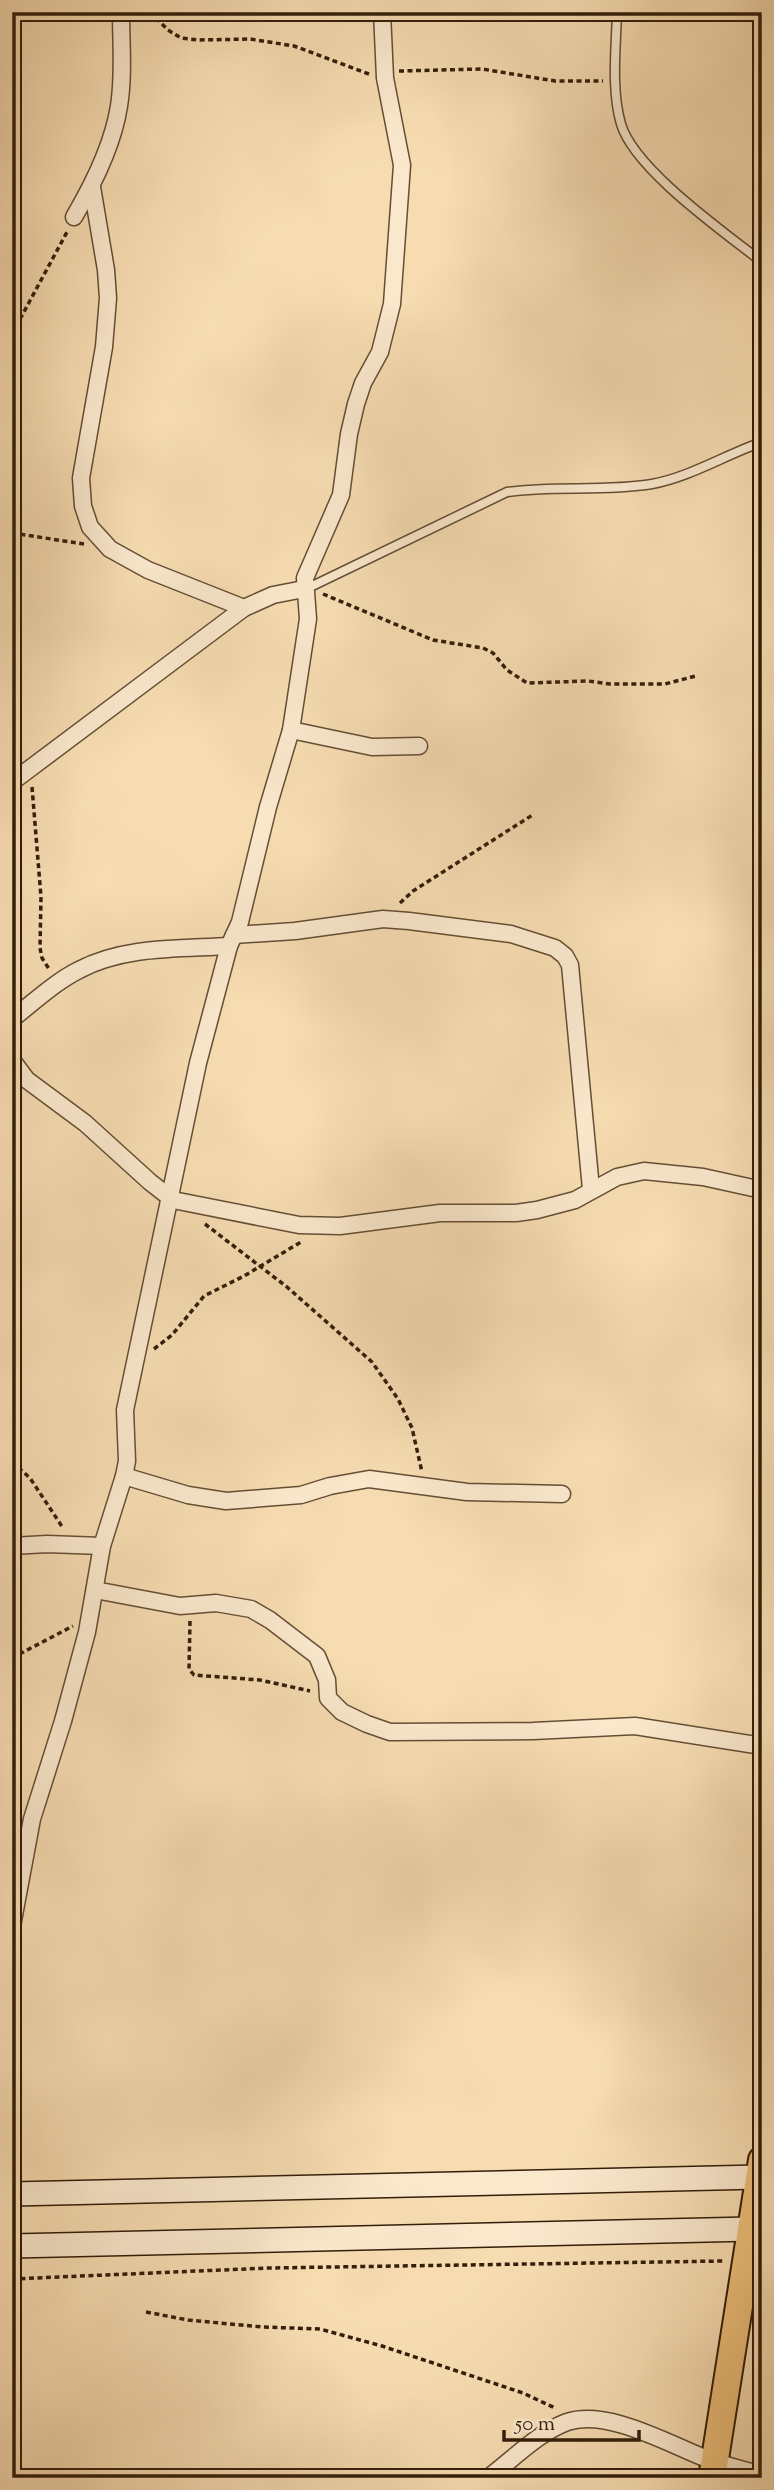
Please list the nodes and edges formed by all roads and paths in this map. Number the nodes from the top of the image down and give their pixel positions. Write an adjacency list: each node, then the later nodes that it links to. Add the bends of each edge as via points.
1 (121, 12): 7 (street, via 119,108)
2 (150, 12): 5 (path, via 181,38 250,39 294,46 338,64)
3 (382, 12): 5 (street)
4 (617, 12): 6 (lane)
5 (384, 75): 6 (path, via 424,69 482,69 555,81); 14 (street, via 402,165 392,304 380,352 356,404 341,495 310,562)
6 (616, 79): 9 (lane, via 622,127 634,150 692,206)
7 (92, 187): 8 (street); 13 (street, via 108,298 81,478 90,527)
8 (74, 217): 10 (path)
9 (762, 262)
10 (12, 334)
11 (762, 442): 14 (lane, via 651,484 507,492)
12 (12, 533): 13 (path)
13 (110, 549): 15 (street, via 148,570)
14 (307, 589): 15 (street, via 274,595); 16 (path, via 433,640 483,648 527,683 665,684); 17 (street, via 308,619)
15 (244, 608): 19 (street)
16 (695, 676)
17 (291, 730): 18 (street, via 372,747); 23 (street)
18 (419, 746)
19 (34, 767): 20 (street); 24 (path, via 40,948)
20 (12, 782)
21 (534, 814): 22 (path, via 414,891)
22 (383, 919): 23 (street); 27 (street, via 512,934 555,948 565,956 572,980)
23 (232, 941): 24 (street, via 131,952 92,964); 29 (street)
24 (58, 983): 25 (street)
25 (12, 1018)
26 (12, 1060): 29 (street, via 27,1080 85,1123)
27 (591, 1189): 28 (street, via 644,1171); 31 (street, via 575,1200 516,1213 440,1213)
28 (762, 1190)
29 (168, 1196): 31 (street, via 249,1216); 33 (street)
30 (199, 1220): 32 (path)
31 (319, 1226): 32 (path)
32 (261, 1267): 33 (path, via 204,1296 172,1335); 36 (path, via 378,1370 412,1428)
33 (134, 1361): 35 (street, via 125,1410)
34 (12, 1462): 38 (path, via 30,1478)
35 (124, 1476): 36 (street, via 226,1501 301,1495 355,1480); 40 (street)
36 (424, 1486): 37 (street, via 467,1492)
37 (562, 1494)
38 (74, 1545): 39 (street); 40 (street)
39 (12, 1546)
40 (102, 1546): 41 (street)
41 (95, 1590): 42 (street); 43 (street)
42 (188, 1606): 45 (street, via 236,1605 270,1620 317,1656 327,1680); 45 (path, via 189,1669 194,1675 260,1680)
43 (90, 1618): 44 (path); 47 (street, via 32,1819)
44 (12, 1658)
45 (328, 1698): 46 (street, via 342,1712 390,1732 635,1726)
46 (762, 1746)
47 (12, 1926)
48 (760, 2169): 49 (main road); 50 (highway)
49 (12, 2193)
50 (751, 2229): 51 (main road); 52 (highway)
51 (12, 2246)
52 (744, 2260): 53 (path); 56 (highway)
53 (12, 2279)
54 (146, 2312): 55 (path, via 188,2320 320,2329 523,2393)
55 (570, 2421): 56 (street, via 598,2421 651,2433); 58 (street, via 542,2436)
56 (713, 2470): 57 (street)
57 (762, 2474)
58 (488, 2478)

